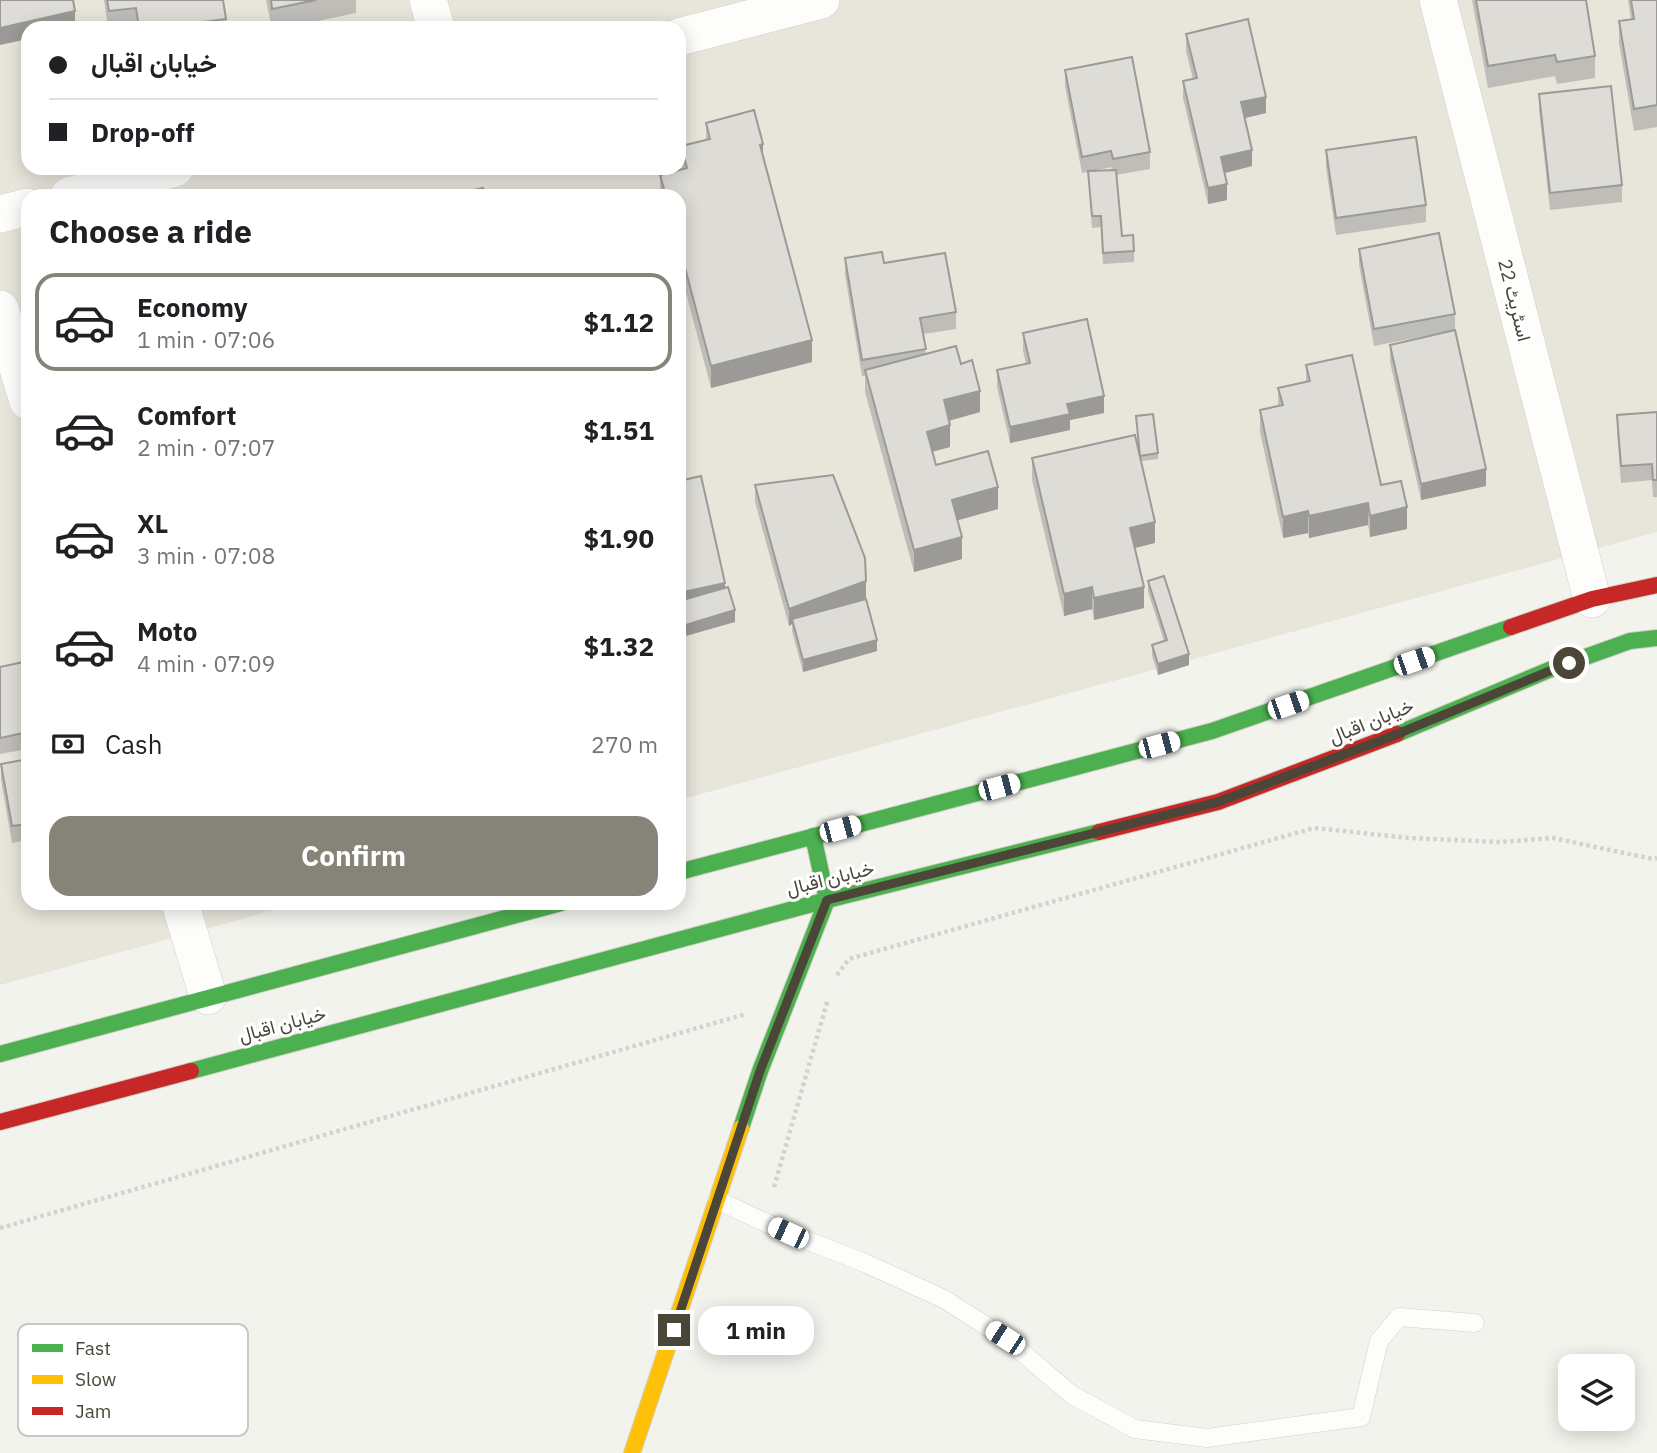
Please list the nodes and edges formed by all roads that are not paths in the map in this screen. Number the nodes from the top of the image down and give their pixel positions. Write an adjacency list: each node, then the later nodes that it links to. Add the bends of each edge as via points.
1 (428, 0): 4 (street)
2 (821, 0): 5 (street)
3 (1438, 0): 13 (street, اسٹریٹ 22)
4 (434, 21)
5 (686, 35)
6 (149, 175): 7 (street)
7 (96, 189)
8 (21, 209): 9 (street)
9 (0, 214)
10 (0, 309): 11 (street)
11 (21, 378)
12 (1657, 585): 13 (main road)
13 (1592, 599): 15 (main road, via 1212,731)
14 (1657, 638): 17 (main road, خیابان اقبال, via 1630,641 1549,670 1218,802)
15 (813, 836): 16 (main road); 17 (main road)
16 (686, 870)
17 (827, 900): 22 (main road, خیابان اقبال); 23 (main road, via 760,1071)
18 (182, 910): 20 (street)
19 (534, 910): 20 (main road)
20 (208, 996): 21 (main road)
21 (0, 1054)
22 (0, 1122)
23 (718, 1200): 24 (lane, via 944,1299 1005,1338 1072,1395 1135,1429 1207,1438 1361,1417 1379,1341 1399,1317); 25 (main road)
24 (1475, 1322)
25 (632, 1453)

